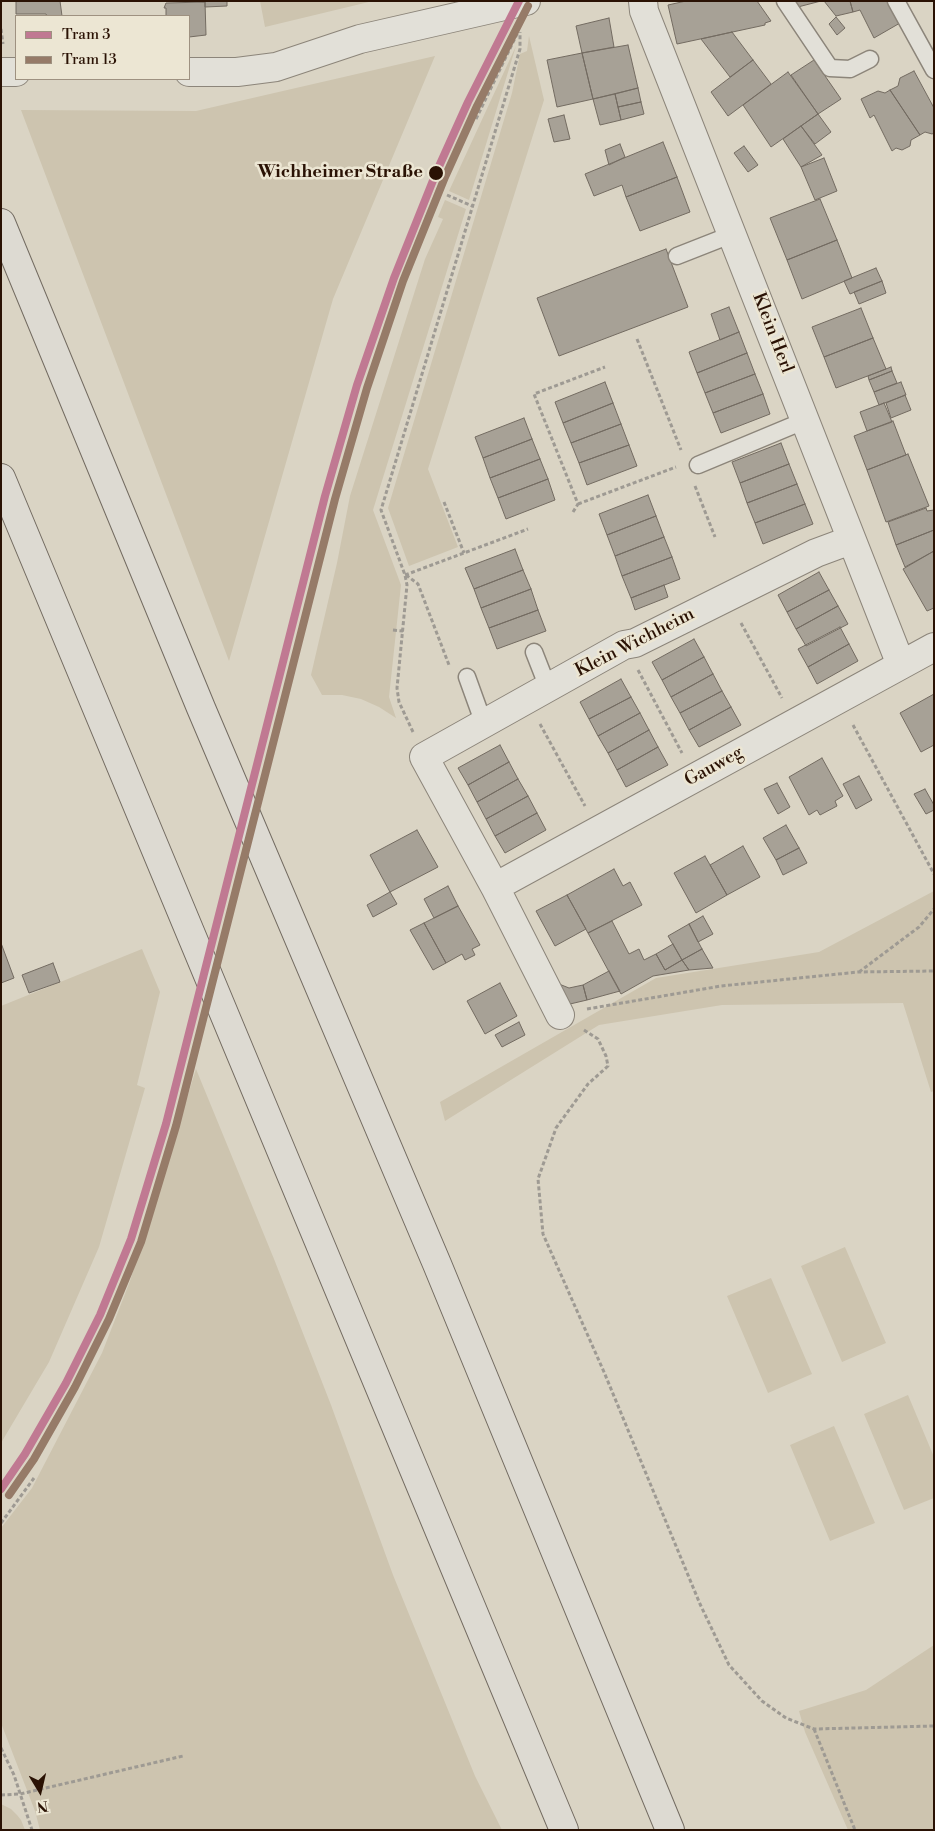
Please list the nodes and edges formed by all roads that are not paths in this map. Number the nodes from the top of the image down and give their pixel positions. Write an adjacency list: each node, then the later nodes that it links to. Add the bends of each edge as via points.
1 (526, 1): 5 (street)
2 (643, 1): 12 (street, Klein Herl, via 644,11)
3 (785, 1): 6 (lane, via 830,68 850,69)
4 (896, 1): 7 (lane)
5 (447, 10): 10 (street, via 276,67 237,72)
6 (870, 59)
7 (934, 70)
8 (1, 72): 9 (street)
9 (15, 72)
10 (190, 72)
11 (1, 223): 27 (highway)
12 (733, 234): 13 (lane); 14 (street, Klein Herl)
13 (677, 256)
14 (806, 420): 15 (lane); 17 (street, Klein Herl)
15 (698, 465)
16 (1, 478): 26 (highway)
17 (851, 540): 20 (street, Klein Herl); 22 (street, Klein Wichheim, via 816,553 635,643 624,644)
18 (934, 647): 20 (street, Gauweg)
19 (534, 652): 22 (lane)
20 (901, 665): 24 (street, Gauweg)
21 (467, 678): 23 (lane)
22 (550, 686): 23 (street, Klein Wichheim)
23 (486, 722): 24 (street, Klein Wichheim, via 424,757)
24 (495, 887): 25 (street)
25 (560, 1015)
26 (564, 1830)
27 (670, 1830)

